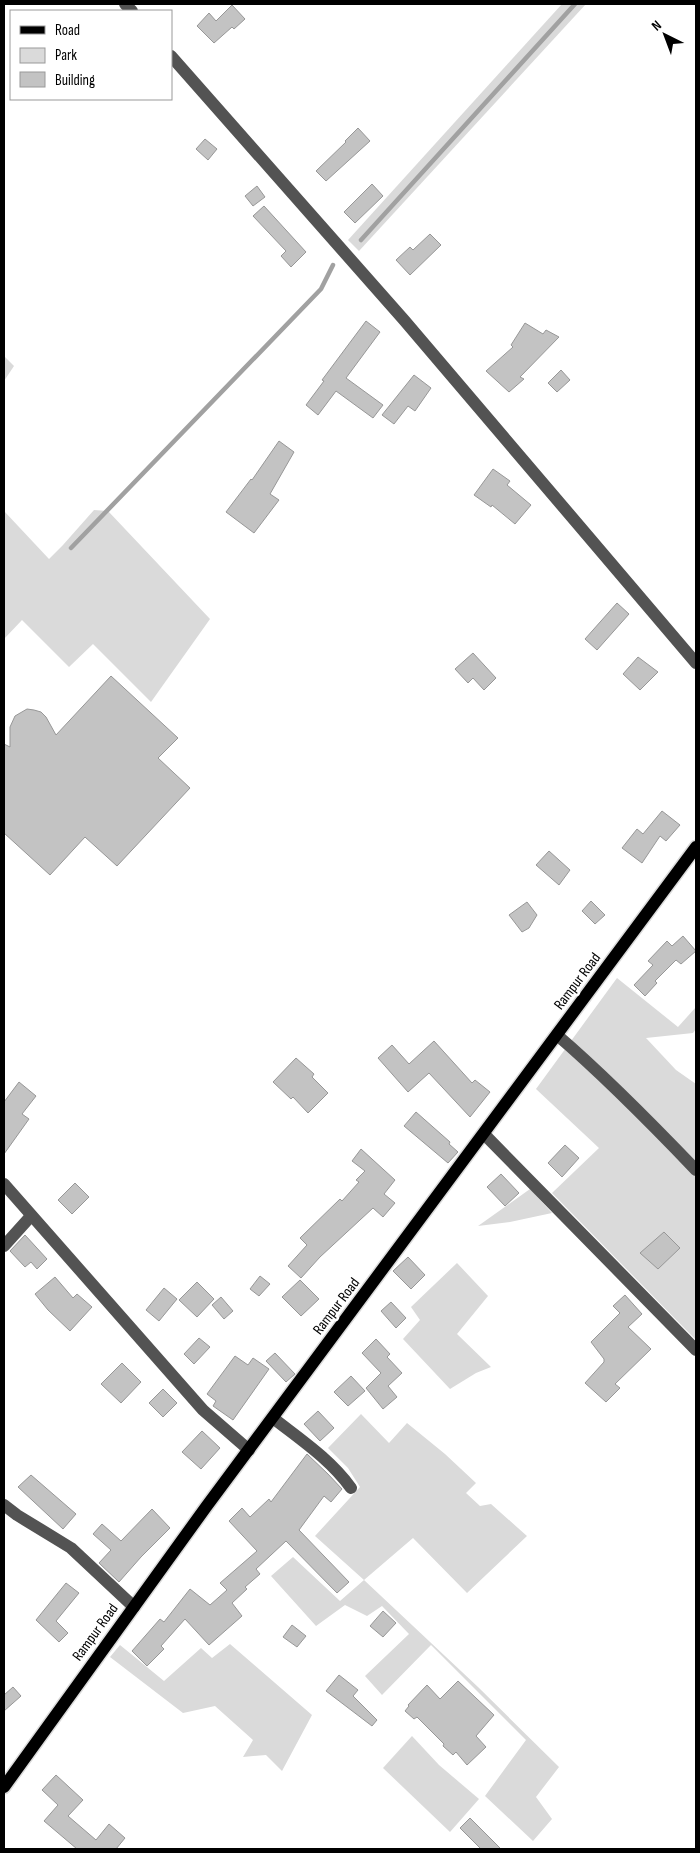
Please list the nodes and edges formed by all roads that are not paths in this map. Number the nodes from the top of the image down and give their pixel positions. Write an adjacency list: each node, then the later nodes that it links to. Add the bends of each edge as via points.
1 (172, 57): 2 (street, via 404,320)
2 (696, 663)
3 (696, 847): 4 (main road, Rampur Road)
4 (557, 1035): 5 (main road, Rampur Road); 6 (street, via 615,1086)
5 (484, 1134): 10 (street); 11 (main road, Rampur Road)
6 (696, 1170)
7 (4, 1184): 8 (street)
8 (31, 1216): 9 (street); 12 (street, via 203,1410)
9 (4, 1246)
10 (696, 1350)
11 (273, 1418): 12 (main road, Rampur Road); 13 (street, via 325,1458)
12 (249, 1450): 15 (main road, Rampur Road)
13 (351, 1488)
14 (4, 1505): 15 (street, via 71,1548)
15 (134, 1607): 16 (main road, Rampur Road)
16 (4, 1787)

